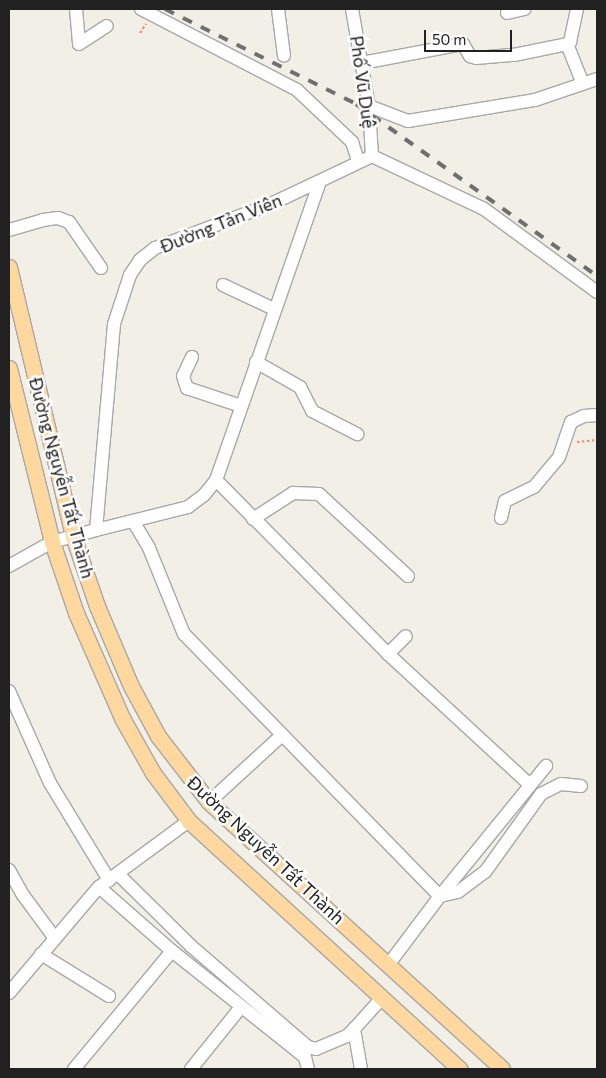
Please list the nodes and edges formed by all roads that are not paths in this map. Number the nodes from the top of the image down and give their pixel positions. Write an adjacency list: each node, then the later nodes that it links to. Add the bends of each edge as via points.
1 (76, 9): 8 (street, via 79,44)
2 (140, 9): 16 (street, via 297,90 352,142)
3 (278, 9): 10 (street)
4 (352, 9): 11 (street, Phố Vũ Duệ)
5 (525, 9): 7 (street)
6 (577, 9): 9 (street, via 570,42)
7 (507, 13)
8 (107, 26)
9 (566, 44): 11 (street, via 514,55 476,58 470,56 462,44); 13 (street)
10 (284, 56)
11 (362, 63): 14 (street, Phố Vũ Duệ)
12 (597, 79): 13 (street)
13 (583, 84): 14 (street, via 518,104 408,121)
14 (370, 106): 15 (street, Phố Vũ Duệ)
15 (372, 156): 16 (street, Đường Tản Viên); 22 (street, via 484,209)
16 (358, 161): 17 (street, Đường Tản Viên)
17 (318, 184): 23 (street); 34 (street, Đường Tản Viên, via 155,248 140,260 130,275 114,324)
18 (9, 230): 20 (street, via 43,220 58,218 69,222)
19 (9, 267): 35 (main road, Đường Nguyễn Tất Thành)
20 (101, 268)
21 (223, 285): 23 (street)
22 (597, 292)
23 (274, 309): 25 (street)
24 (192, 357): 27 (street, via 184,376 187,388)
25 (256, 362): 27 (street); 29 (street, via 300,387 312,411)
26 (9, 368): 36 (main road, Đường Nguyễn Tất Thành)
27 (241, 406): 30 (street)
28 (597, 415): 31 (street, via 571,422 559,457 534,487 505,501)
29 (357, 434)
30 (216, 480): 32 (street); 33 (street, via 188,507)
31 (501, 518)
32 (253, 519): 38 (street, via 293,493 319,494); 40 (street)
33 (133, 521): 34 (street); 42 (street, via 149,548 180,629)
34 (96, 530): 35 (street)
35 (73, 536): 36 (street); 46 (main road, Đường Nguyễn Tất Thành, via 97,606 142,708 175,762)
36 (52, 542): 37 (street); 47 (main road, Đường Nguyễn Tất Thành, via 76,613 122,718 153,774)
37 (9, 566)
38 (408, 576)
39 (406, 636): 40 (street)
40 (388, 654): 44 (street)
41 (9, 691): 49 (street, via 50,783)
42 (281, 736): 46 (street); 50 (street)
43 (546, 766): 44 (street)
44 (530, 785): 50 (street)
45 (581, 786): 50 (street, via 561,784 541,794 485,872 458,892)
46 (209, 802): 54 (main road, Đường Nguyễn Tất Thành)
47 (189, 821): 49 (street); 57 (main road, Đường Nguyễn Tất Thành)
48 (9, 870): 51 (street)
49 (109, 881): 51 (street); 52 (street); 59 (street, via 191,946 308,1047 323,1047)
50 (440, 896): 54 (street)
51 (54, 937): 53 (street)
52 (172, 951): 58 (street); 60 (street)
53 (41, 954): 55 (street); 56 (street)
54 (389, 964): 65 (main road, Đường Nguyễn Tất Thành)
55 (9, 993)
56 (109, 996)
57 (382, 998): 59 (street); 64 (main road, Đường Nguyễn Tất Thành)
58 (241, 1007): 61 (street); 62 (street, via 305,1056)
59 (354, 1029): 63 (street)
60 (74, 1069)
61 (192, 1069)
62 (308, 1069)
63 (361, 1069)
64 (460, 1069)
65 (502, 1069)

